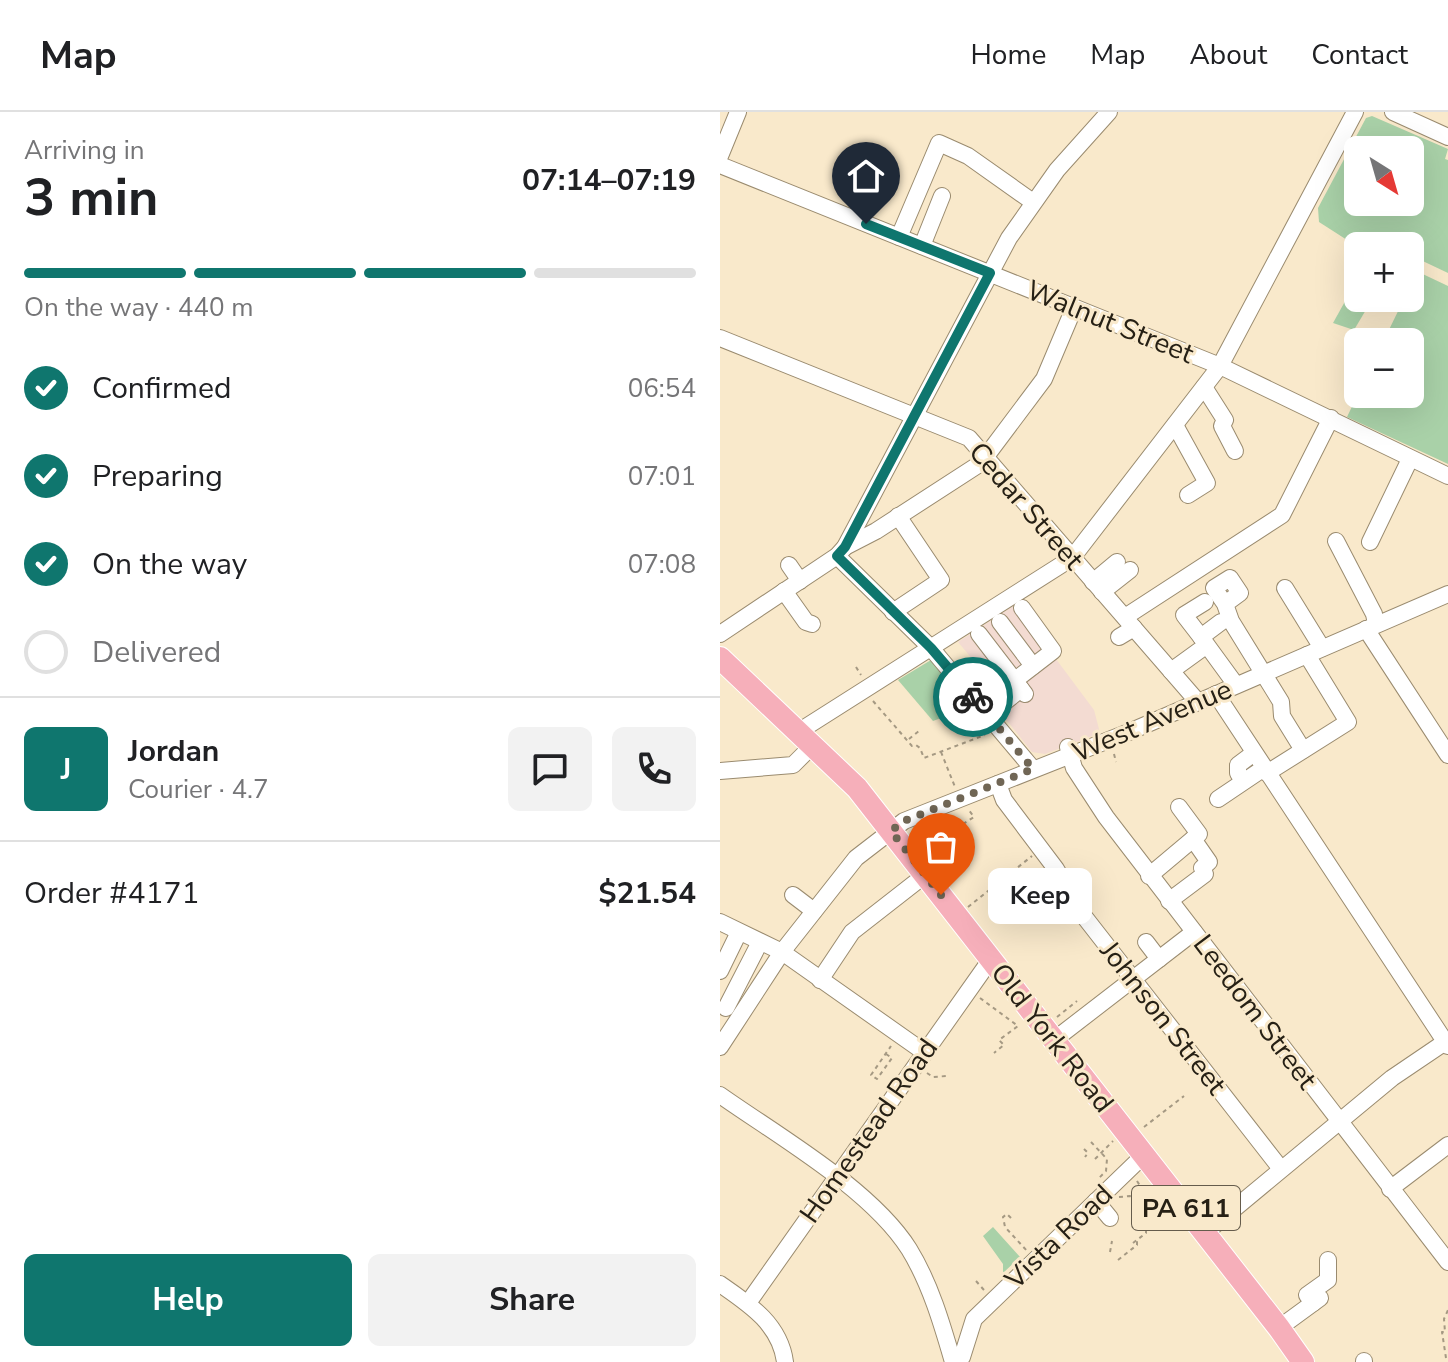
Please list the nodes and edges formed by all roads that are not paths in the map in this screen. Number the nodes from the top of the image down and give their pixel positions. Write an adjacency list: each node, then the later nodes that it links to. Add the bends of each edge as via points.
1 (738, 112): 6 (street)
2 (1109, 112): 9 (street)
3 (1355, 112): 15 (street)
4 (1393, 112): 5 (street)
5 (1448, 137)
6 (720, 156)
7 (720, 165): 10 (street, Walnut Street)
8 (942, 196): 11 (street)
9 (1033, 202): 10 (street, via 968,156 939,143); 12 (street)
10 (899, 237): 11 (street, Walnut Street)
11 (922, 246): 12 (street, Walnut Street)
12 (990, 273): 13 (street, Walnut Street); 17 (street)
13 (1074, 308): 15 (street, Walnut Street); 21 (street, via 1044,379)
14 (720, 338): 17 (street, Cedar Street)
15 (1220, 366): 16 (street); 18 (street, Walnut Street)
16 (1204, 387): 19 (street); 20 (street, via 1225,420 1222,426)
17 (915, 416): 21 (street, Cedar Street, via 969,438); 28 (street, via 889,475)
18 (1331, 418): 22 (street, Walnut Street); 43 (street, via 1282,515)
19 (1175, 425): 24 (street, via 1207,483); 29 (street)
20 (1235, 451)
21 (986, 456): 25 (street); 29 (street, Cedar Street)
22 (1410, 459): 23 (street, Walnut Street); 27 (street)
23 (1448, 476)
24 (1188, 495)
25 (898, 516): 28 (street, via 879,537); 40 (street, via 935,561 941,580)
26 (1336, 541): 45 (street, via 1374,614)
27 (1370, 542)
28 (841, 551): 32 (street); 40 (street, via 865,590)
29 (1072, 558): 33 (street, Cedar Street); 50 (street)
30 (789, 565): 32 (street)
31 (1123, 566): 33 (street)
32 (800, 581): 35 (street)
33 (1098, 587): 43 (street, Cedar Street)
34 (1285, 588): 51 (street)
35 (784, 591): 44 (street); 46 (street, via 773,608)
36 (1448, 594): 45 (street, West Avenue)
37 (1205, 602): 49 (street, via 1184,615)
38 (1225, 604): 55 (street)
39 (1022, 608): 53 (street, via 1053,651)
40 (887, 610): 50 (street)
41 (1000, 622): 53 (street)
42 (1221, 622): 49 (street)
43 (1130, 623): 48 (street); 54 (street, Cedar Street)
44 (812, 624)
45 (1371, 626): 51 (street, West Avenue); 65 (street)
46 (720, 634)
47 (979, 634): 57 (street)
48 (1119, 637)
49 (1200, 644): 54 (street); 56 (street)
50 (931, 648): 60 (street); 61 (street, via 878,681)
51 (1314, 651): 55 (street, West Avenue); 62 (street, via 1348,722)
52 (723, 666): 61 (highway, Old York Road / PA 611)
53 (1033, 666): 57 (street)
54 (1171, 671): 59 (street, Cedar Street)
55 (1265, 673): 56 (street, West Avenue); 62 (street)
56 (1236, 685): 58 (street, West Avenue)
57 (1020, 688): 60 (street)
58 (1216, 694): 59 (street, West Avenue); 64 (street)
59 (1198, 702): 63 (street, West Avenue)
60 (989, 718): 66 (street)
61 (805, 739): 68 (street, via 793,765 778,772); 73 (highway, Old York Road / PA 611, via 857,788)
62 (1303, 750): 67 (street)
63 (1068, 751): 66 (street, West Avenue); 76 (street, Leedom Street, via 1088,797)
64 (1254, 753): 67 (street); 69 (street, via 1238,765)
65 (1448, 755)
66 (1033, 769): 70 (street, West Avenue)
67 (1266, 770): 69 (street); 93 (street)
68 (720, 771)
69 (1243, 781): 71 (street)
70 (998, 784): 73 (street, West Avenue); 89 (street, Johnson Street, via 1076,912)
71 (1218, 799)
72 (1179, 807): 74 (street)
73 (891, 831): 75 (highway, Old York Road / PA 611); 80 (street, West Avenue, via 856,858)
74 (1196, 837): 76 (street); 78 (street, via 1209,862 1202,868 1205,874)
75 (925, 875): 86 (highway, Old York Road / PA 611); 90 (street, via 852,932)
76 (1149, 876): 78 (street, Leedom Street)
77 (793, 895): 80 (street)
78 (1169, 901): 82 (street, Leedom Street)
79 (720, 922): 81 (street)
80 (810, 922): 85 (street, West Avenue)
81 (739, 932): 83 (street); 88 (street)
82 (1194, 932): 87 (street); 97 (street, Leedom Street)
83 (760, 942): 85 (street); 91 (street)
84 (1146, 942): 87 (street)
85 (782, 952): 90 (street, via 807,964); 94 (street, West Avenue)
86 (991, 959): 92 (highway, Old York Road / PA 611); 95 (street, Homestead Road)
87 (1159, 959): 89 (street)
88 (720, 971)
89 (1133, 979): 92 (street); 100 (street, Johnson Street)
90 (820, 980): 95 (street)
91 (726, 1008)
92 (1054, 1030): 99 (highway, Old York Road / PA 611)
93 (1447, 1043): 97 (street)
94 (720, 1047)
95 (924, 1052): 101 (street, Homestead Road)
96 (720, 1095): 101 (street)
97 (1338, 1122): 100 (street); 102 (street, Leedom Street)
98 (1448, 1145): 102 (street)
99 (1141, 1164): 103 (street, Vista Road); 105 (highway, Old York Road / PA 611)
100 (1281, 1169): 105 (street)
101 (837, 1177): 109 (street, Homestead Road); 111 (street, via 879,1213 908,1248)
102 (1395, 1199): 107 (street, Leedom Street)
103 (1096, 1201): 104 (street); 110 (street, Vista Road)
104 (1110, 1218)
105 (1205, 1233): 112 (highway, Old York Road / PA 611)
106 (1328, 1260): 112 (street, via 1328,1280)
107 (1448, 1262)
108 (720, 1284): 109 (street)
109 (748, 1303): 114 (street, via 776,1334)
110 (974, 1319): 111 (street); 115 (street, Vista Road, via 962,1357)
111 (942, 1324): 115 (street)
112 (1279, 1328): 113 (highway, Old York Road / PA 611)
113 (1299, 1360)
114 (785, 1362)
115 (955, 1362)

